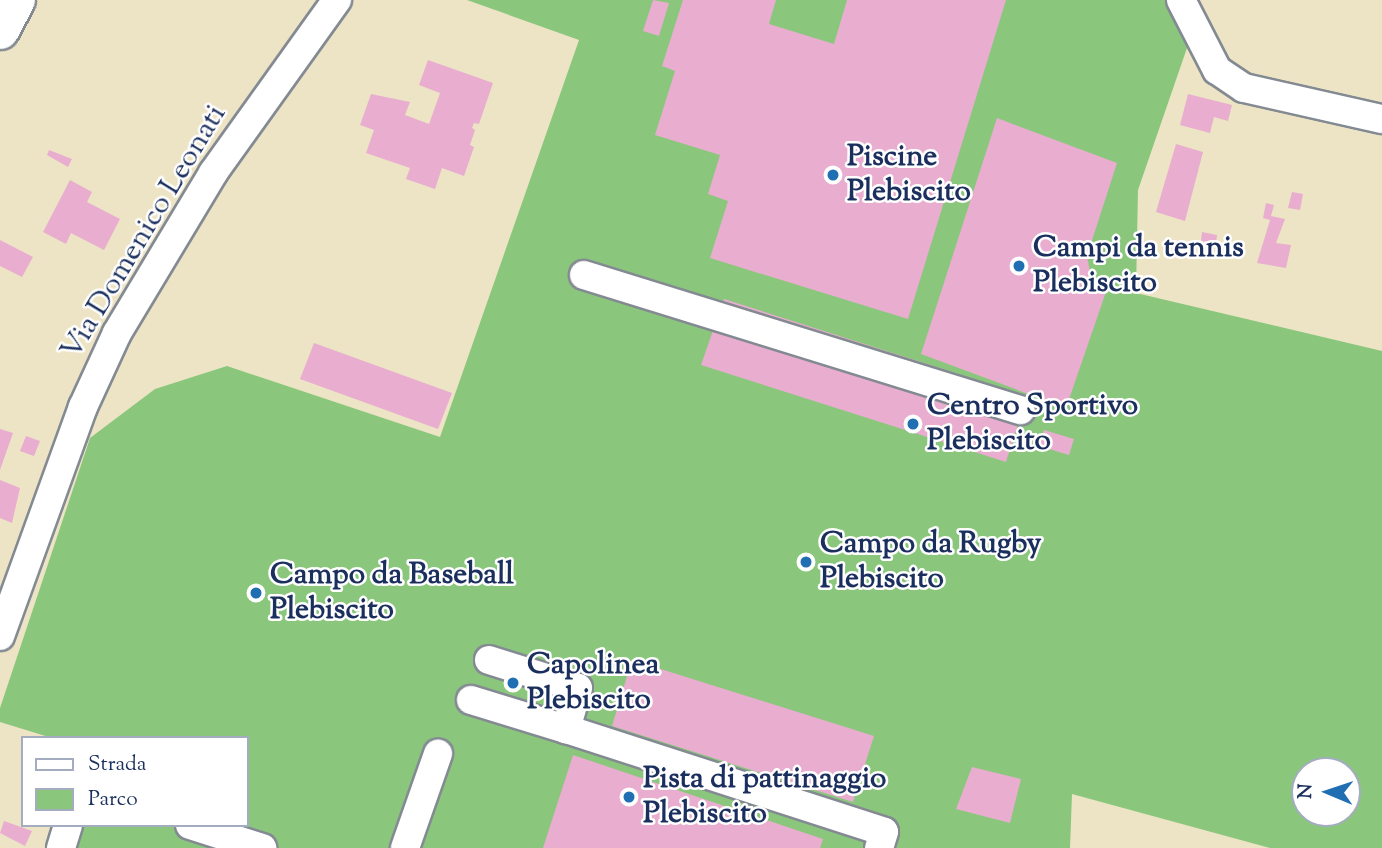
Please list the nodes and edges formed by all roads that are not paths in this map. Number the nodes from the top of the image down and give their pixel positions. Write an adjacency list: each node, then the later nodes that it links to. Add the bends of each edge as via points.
1 (16, 0): 4 (highway)
2 (337, 0): 8 (street, Via Domenico Leonati, via 213,173 117,333 83,407)
3 (1181, 0): 5 (street, via 1217,70 1244,88)
4 (0, 30)
5 (1382, 119)
6 (584, 275): 7 (street)
7 (1021, 410)
8 (0, 636)
9 (489, 660): 11 (street, via 578,688)
10 (471, 700): 11 (street)
11 (566, 729): 18 (street, via 884,832)
12 (438, 754): 17 (street)
13 (67, 827): 15 (street)
14 (196, 827): 16 (street)
15 (61, 848)
16 (262, 848)
17 (405, 848)
18 (879, 848)

